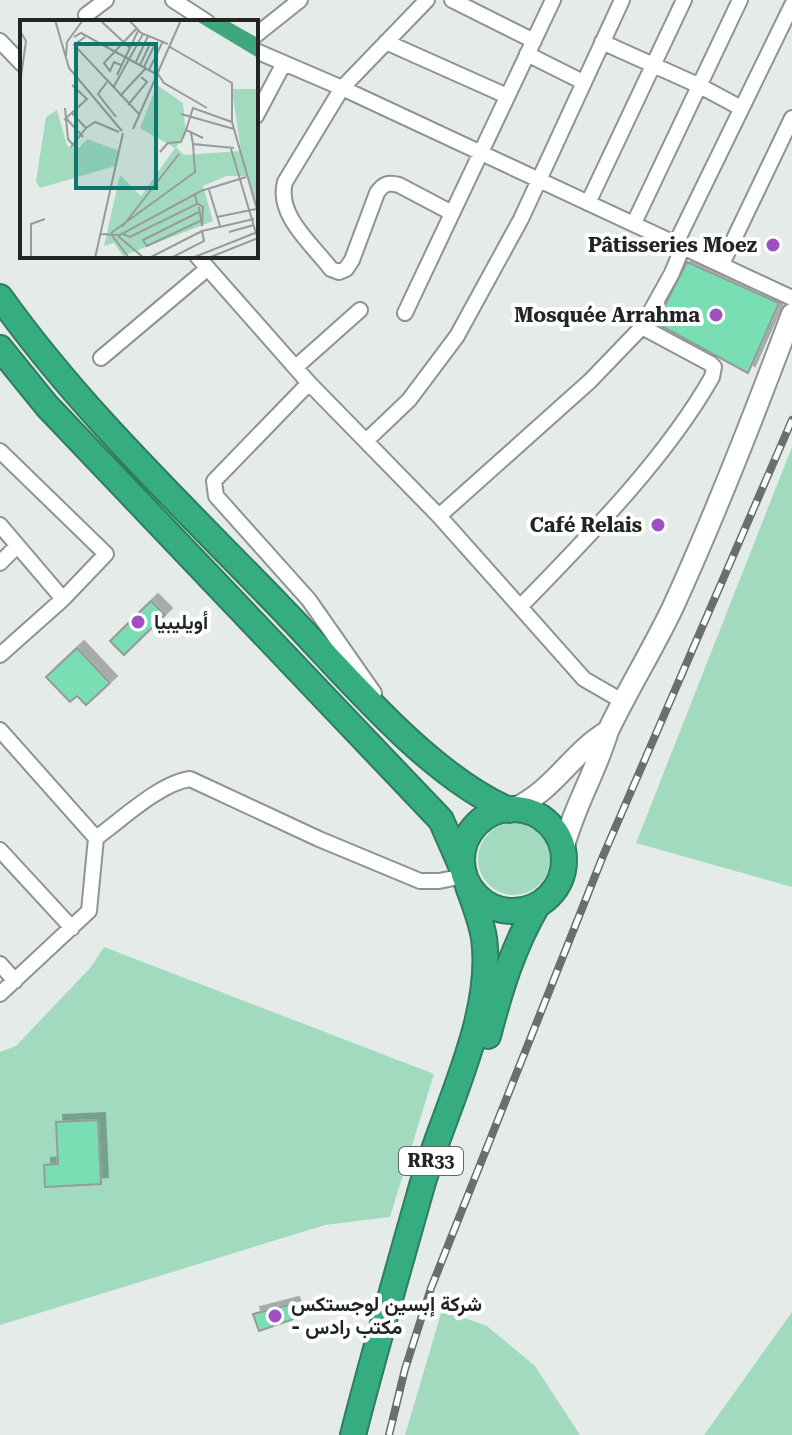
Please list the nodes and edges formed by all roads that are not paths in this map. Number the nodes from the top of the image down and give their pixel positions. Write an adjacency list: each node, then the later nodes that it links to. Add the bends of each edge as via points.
1 (106, 0): 12 (street)
2 (300, 0): 14 (street)
3 (427, 0): 16 (street)
4 (452, 0): 18 (street)
5 (553, 0): 18 (street)
6 (622, 0): 17 (street)
7 (684, 0): 21 (street)
8 (740, 0): 24 (street)
9 (780, 0): 11 (street)
10 (181, 2): 13 (street)
11 (792, 5): 27 (street)
12 (86, 15)
13 (204, 20)
14 (258, 33)
15 (0, 41): 20 (street)
16 (386, 42): 25 (street); 26 (street)
17 (602, 42): 21 (street); 23 (street)
18 (531, 47): 23 (street); 26 (street)
19 (258, 52): 22 (street)
20 (20, 62)
21 (653, 64): 24 (street); 32 (street)
22 (283, 65): 25 (street); 28 (street)
23 (583, 82): 31 (street)
24 (700, 86): 27 (street); 34 (street)
25 (342, 88): 30 (street); 33 (street, via 282,195 292,220 331,269 339,272 352,260 382,185 399,185)
26 (507, 96): 30 (street)
27 (741, 108): 35 (street)
28 (258, 112)
29 (792, 118): 37 (street)
30 (480, 153): 31 (street); 33 (street)
31 (538, 179): 32 (street); 49 (street, via 457,336 409,400)
32 (588, 203): 34 (street)
33 (452, 213): 42 (street)
34 (634, 223): 35 (street)
35 (680, 245): 37 (street); 44 (street, via 672,273)
36 (199, 258): 38 (street)
37 (722, 264): 40 (street)
38 (208, 268): 46 (street); 47 (street)
39 (0, 297): 61 (highway, via 55,368 136,457)
40 (792, 298)
41 (360, 310): 47 (street)
42 (405, 313)
43 (792, 314): 58 (main road, RR33, via 692,565)
44 (642, 327): 51 (street, via 590,381); 56 (street, via 711,364 712,377 602,522)
45 (0, 348): 66 (highway, via 57,417 441,820)
46 (101, 358)
47 (297, 366): 48 (street)
48 (309, 383): 49 (street); 61 (street, via 214,481 216,496 309,600)
49 (366, 441): 51 (street)
50 (0, 451): 55 (street, via 106,554)
51 (439, 516): 56 (street)
52 (0, 525): 53 (street)
53 (17, 546): 54 (street); 55 (street)
54 (0, 563)
55 (63, 599): 57 (street)
56 (520, 607): 58 (street, via 584,679)
57 (3, 645)
58 (622, 701): 60 (main road, RR33)
59 (0, 730): 63 (street)
60 (608, 731): 62 (main road, RR33, via 591,741 534,800); 65 (main road, RR33)
61 (402, 733): 62 (highway, via 465,788)
62 (511, 810): 65 (highway, via 539,816); 66 (highway, RR33, via 486,816 469,833 461,856)
63 (96, 838): 66 (street, via 162,790 190,779 420,881); 68 (street, via 89,911)
64 (0, 850): 68 (street)
65 (563, 850): 67 (highway, RR33, via 559,882)
66 (464, 877): 67 (highway, via 491,907 522,911); 72 (highway, RR33, via 484,942 478,1019 421,1187)
67 (537, 906): 73 (highway, RR33, via 509,962 482,1059 435,1192 421,1252 387,1343)
68 (72, 928): 70 (street)
69 (0, 964): 70 (street)
70 (15, 981): 71 (street)
71 (0, 994)
72 (353, 1435)
73 (365, 1435)

